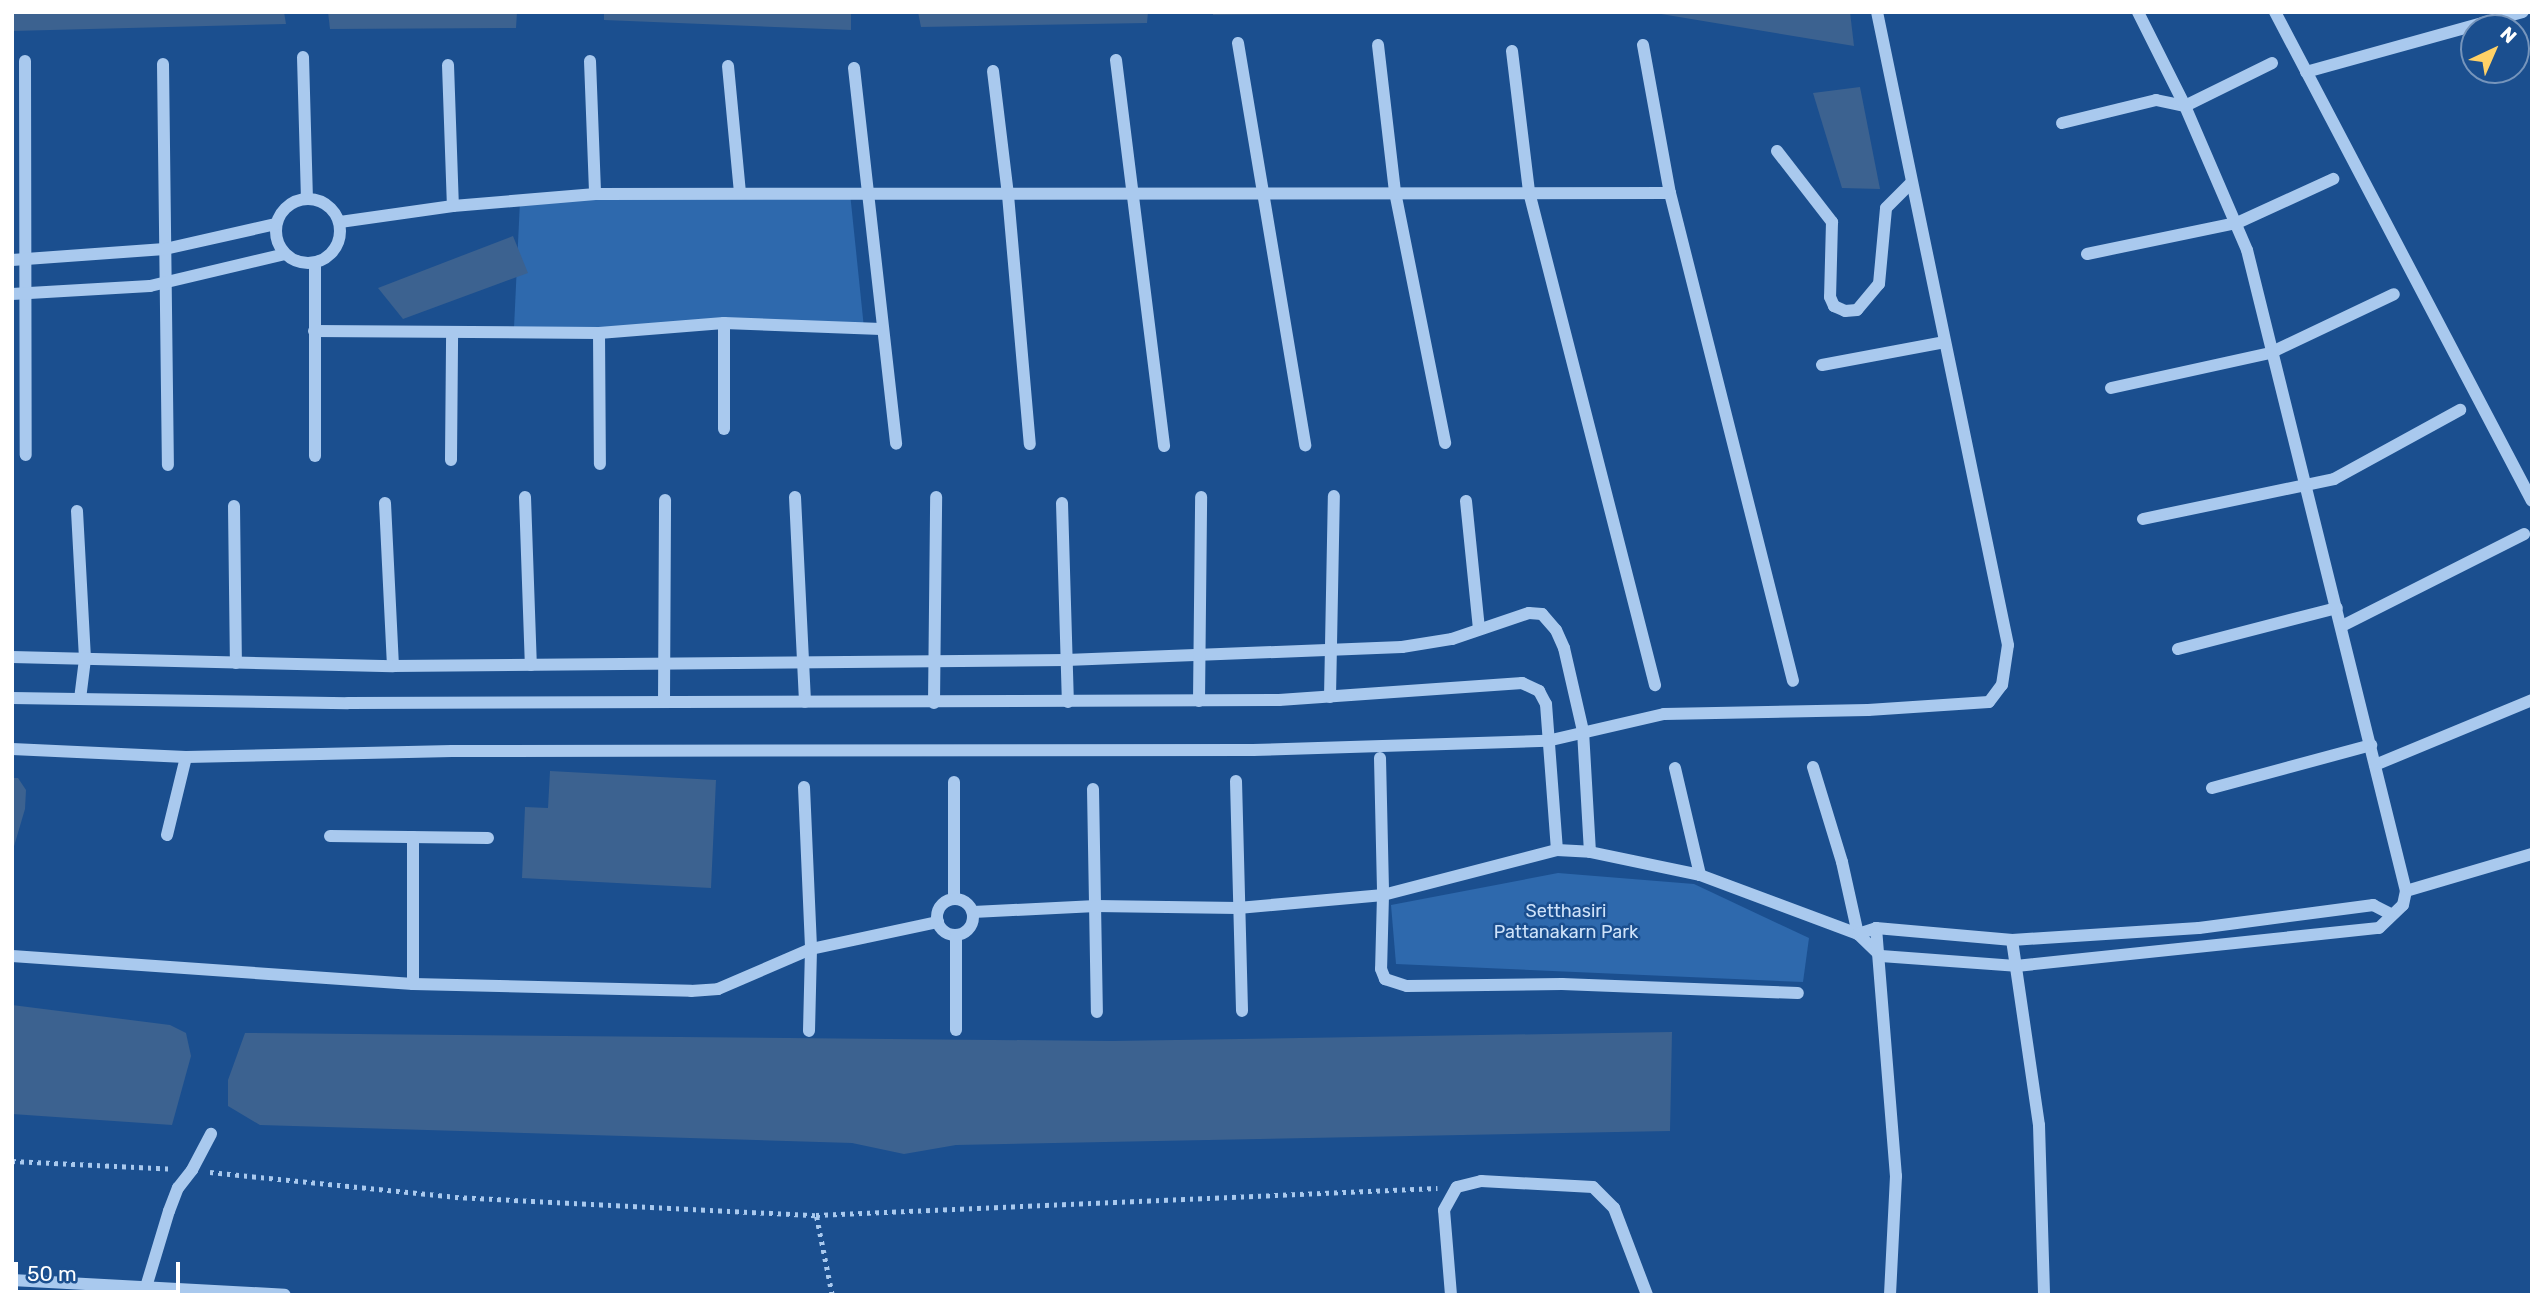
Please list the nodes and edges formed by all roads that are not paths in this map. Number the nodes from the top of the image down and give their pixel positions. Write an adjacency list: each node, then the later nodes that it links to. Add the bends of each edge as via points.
1 (1877, 12): 24 (street)
2 (2138, 12): 20 (street)
3 (2275, 12): 19 (street)
4 (2523, 12): 19 (street)
5 (1238, 43): 27 (street)
6 (1378, 45): 28 (street)
7 (1643, 45): 30 (street)
8 (1512, 51): 29 (street)
9 (303, 57): 34 (street)
10 (1116, 60): 26 (street)
11 (25, 61): 42 (street)
12 (590, 61): 31 (street)
13 (2272, 63): 20 (street)
14 (163, 64): 39 (street)
15 (448, 65): 35 (street)
16 (728, 66): 25 (street)
17 (854, 68): 32 (street)
18 (993, 71): 33 (street)
19 (2306, 72): 76 (street)
20 (2185, 106): 21 (street, via 2156,100); 37 (street)
21 (2062, 123)
22 (1777, 151): 24 (street, via 1832,222 1830,297 1834,306 1845,311 1857,310 1879,284 1886,208)
23 (2333, 179): 37 (street)
24 (1911, 183): 52 (street)
25 (740, 192): 31 (street); 32 (street)
26 (1131, 192): 27 (street); 33 (street); 62 (street)
27 (1261, 192): 28 (street); 61 (street)
28 (1395, 192): 29 (street); 58 (street)
29 (1529, 192): 30 (street); 99 (street)
30 (1671, 193): 98 (street)
31 (595, 194): 35 (street)
32 (866, 194): 33 (street); 48 (street)
33 (1008, 195): 60 (street)
34 (307, 198): 36 (street, via 327,204); 38 (street, via 287,206)
35 (453, 206): 36 (street)
36 (340, 222): 43 (street, via 339,243)
37 (2237, 223): 41 (street); 53 (street)
38 (276, 224): 39 (street); 40 (street)
39 (165, 249): 42 (street); 44 (street)
40 (285, 254): 43 (street, via 304,264); 44 (street)
41 (2087, 254)
42 (19, 260): 45 (street)
43 (315, 263): 49 (street)
44 (166, 282): 45 (street); 67 (street)
45 (19, 293): 63 (street)
46 (2394, 294): 53 (street)
47 (724, 323): 48 (street); 50 (street); 57 (street)
48 (881, 329): 59 (street)
49 (314, 331): 51 (street); 64 (street)
50 (599, 333): 51 (street); 66 (street)
51 (452, 334): 65 (street)
52 (1945, 342): 54 (street); 109 (street, via 2008,645 2002,685 1989,702 1868,710 1664,714)
53 (2270, 353): 55 (street); 68 (street)
54 (1822, 365)
55 (2111, 388)
56 (2460, 410): 68 (street, via 2334,479)
57 (724, 429)
58 (1445, 443)
59 (896, 444)
60 (1030, 444)
61 (1306, 445)
62 (1164, 446)
63 (26, 455)
64 (315, 456)
65 (451, 460)
66 (600, 464)
67 (168, 466)
68 (2304, 484): 81 (street); 83 (street)
69 (1202, 496): 88 (street)
70 (1334, 496): 87 (street)
71 (525, 497): 96 (street)
72 (795, 497): 95 (street)
73 (936, 497): 91 (street)
74 (665, 500): 93 (street)
75 (1466, 501): 85 (street)
76 (2532, 501)
77 (385, 503): 97 (street)
78 (1062, 503): 92 (street)
79 (234, 506): 94 (street)
80 (77, 511): 90 (street)
81 (2143, 519)
82 (2524, 534): 84 (street)
83 (2337, 608): 84 (street); 86 (street)
84 (2342, 626): 111 (street)
85 (1479, 629): 87 (street, via 1452,639 1402,647); 109 (street, via 1530,613 1542,614 1564,648)
86 (2178, 649)
87 (1331, 652): 88 (street); 100 (street)
88 (1200, 655): 92 (street); 104 (street)
89 (12, 657): 90 (street)
90 (85, 659): 94 (street); 102 (street)
91 (933, 659): 92 (street); 95 (street); 107 (street)
92 (1066, 660): 108 (street)
93 (663, 662): 95 (street); 96 (street); 105 (street)
94 (236, 663): 97 (street)
95 (802, 664): 106 (street)
96 (531, 665): 97 (street)
97 (393, 666)
98 (1793, 681)
99 (1656, 685)
100 (1330, 697): 104 (street); 110 (street, via 1522,683 1539,691 1546,704)
101 (12, 698): 102 (street)
102 (80, 699): 105 (street)
103 (2532, 700): 115 (street)
104 (1199, 701): 108 (street)
105 (664, 702): 106 (street)
106 (805, 702): 107 (street)
107 (934, 702): 108 (street)
108 (1068, 702)
109 (1583, 731): 110 (street); 128 (street)
110 (1547, 741): 113 (street, via 1253,750 452,751); 127 (street)
111 (2371, 745): 115 (street); 121 (street)
112 (12, 750): 113 (street)
113 (186, 757): 123 (street)
114 (1380, 758): 132 (street)
115 (2375, 765): 131 (street)
116 (1813, 767): 140 (street)
117 (1675, 768): 130 (street)
118 (1236, 781): 135 (street)
119 (954, 782): 133 (street)
120 (804, 787): 143 (street)
121 (2212, 788)
122 (1093, 789): 134 (street)
123 (167, 835)
124 (330, 836): 125 (street)
125 (413, 837): 126 (street); 147 (street)
126 (488, 838)
127 (1557, 850): 128 (street); 132 (street)
128 (1590, 852): 130 (street)
129 (2532, 854): 131 (street)
130 (1700, 876): 140 (street)
131 (2406, 891): 137 (street, via 2403,905)
132 (1383, 895): 135 (street); 148 (street, via 1381,969 1385,979 1407,986 1562,984)
133 (954, 898): 136 (street, via 969,904); 138 (street, via 940,906)
134 (1096, 906): 135 (street); 136 (street); 150 (street)
135 (1238, 908): 149 (street)
136 (973, 912): 141 (street, via 970,928)
137 (2391, 914): 142 (street, via 2373,905 2199,928); 146 (street, via 2379,928)
138 (938, 922): 141 (street, via 948,934); 143 (street)
139 (1876, 928): 140 (street); 142 (street); 145 (street)
140 (1858, 934): 145 (street)
141 (956, 935): 151 (street)
142 (2012, 940): 146 (street)
143 (811, 949): 147 (street, via 718,989); 152 (street)
144 (12, 956): 147 (street)
145 (1881, 956): 146 (street); 159 (street, via 1896,1176)
146 (2016, 966): 160 (street, via 2039,1125)
147 (413, 984)
148 (1798, 993)
149 (1242, 1011)
150 (1097, 1012)
151 (956, 1030)
152 (809, 1031)
153 (211, 1134): 155 (street, via 178,1188)
154 (12, 1280): 155 (street)
155 (147, 1291): 156 (street)
156 (285, 1295)
157 (1451, 1295): 158 (street, via 1444,1210 1457,1187 1481,1181 1593,1186 1614,1208)
158 (1647, 1295)
159 (1891, 1295)
160 (2044, 1295)

